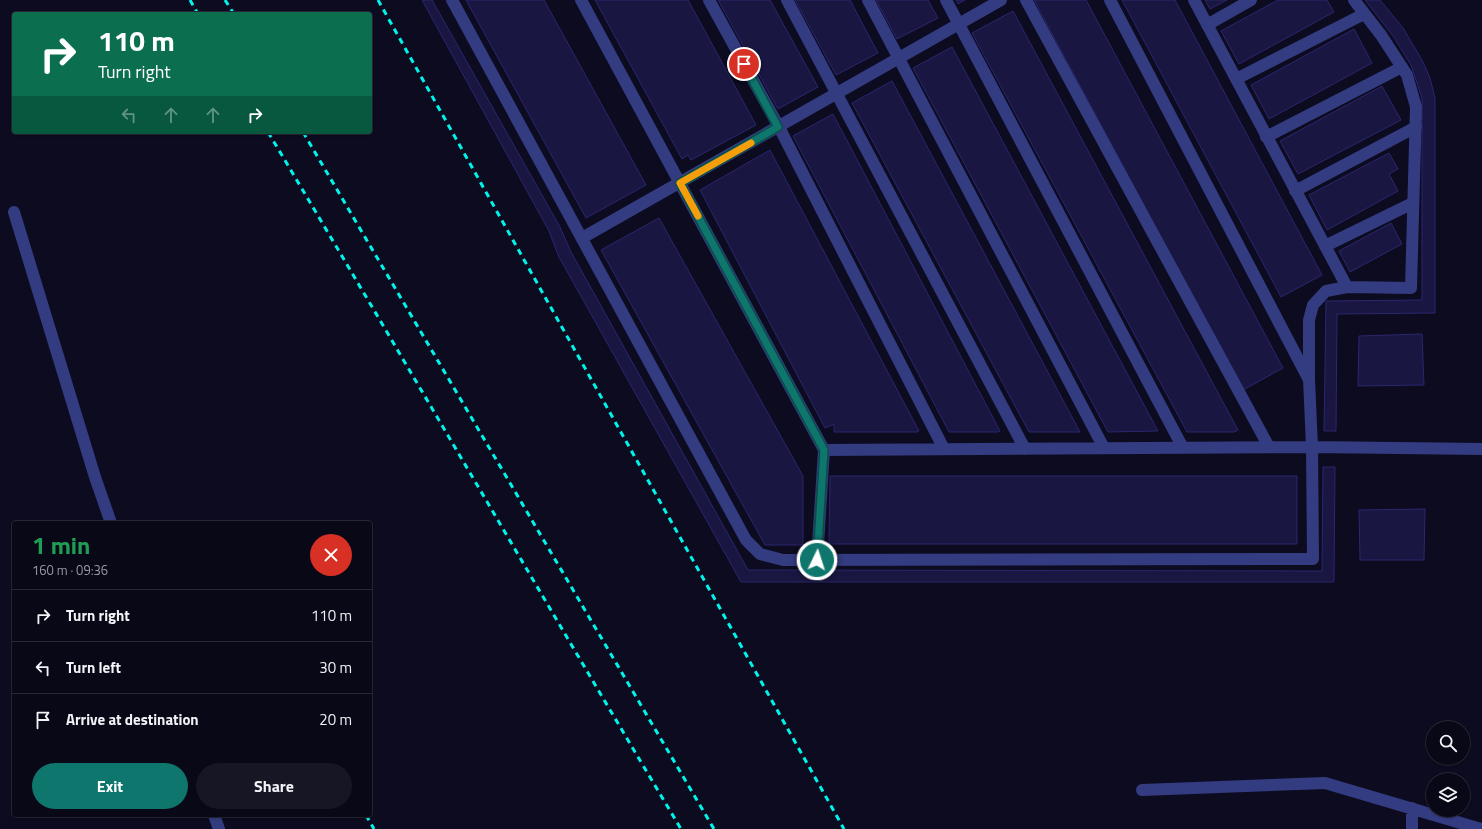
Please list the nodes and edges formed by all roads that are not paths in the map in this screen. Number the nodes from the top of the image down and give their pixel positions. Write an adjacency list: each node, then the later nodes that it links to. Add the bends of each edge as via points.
1 (452, 0): 27 (lane)
2 (581, 0): 23 (lane)
3 (709, 0): 20 (lane)
4 (787, 0): 19 (lane)
5 (868, 0): 16 (lane)
6 (946, 0): 14 (lane)
7 (1001, 0): 14 (lane)
8 (1026, 0): 32 (lane)
9 (1110, 0): 30 (lane)
10 (1194, 0): 15 (lane)
11 (1251, 0): 15 (lane)
12 (1354, 0): 13 (lane)
13 (1364, 14): 17 (lane); 18 (lane)
14 (959, 24): 16 (lane); 34 (lane)
15 (1207, 25): 18 (lane)
16 (899, 58): 19 (lane); 33 (lane)
17 (1402, 67): 21 (lane, via 1407,75 1416,107); 22 (lane)
18 (1236, 79): 22 (lane)
19 (837, 94): 20 (lane); 36 (lane)
20 (778, 127): 23 (lane); 35 (lane)
21 (1416, 127): 24 (lane); 25 (lane)
22 (1266, 137): 24 (lane)
23 (680, 183): 27 (lane); 38 (lane)
24 (1295, 191): 28 (lane)
25 (1413, 203): 28 (lane); 29 (lane, via 1411,288)
26 (14, 212): 39 (lane, via 94,477)
27 (582, 238): 40 (lane, via 746,540 760,554 783,560)
28 (1325, 246): 29 (lane)
29 (1347, 287): 30 (lane, via 1326,290 1312,305 1309,320)
30 (1309, 379): 31 (lane)
31 (1312, 446): 32 (lane); 37 (lane); 40 (lane, via 1313,559)
32 (1269, 447): 34 (lane)
33 (1104, 448): 34 (lane); 36 (lane)
34 (1183, 448)
35 (944, 449): 36 (lane); 38 (lane)
36 (1025, 449)
37 (1482, 449)
38 (824, 450): 40 (lane)
39 (110, 521)
40 (817, 560)
41 (1142, 790): 42 (lane, via 1325,784)
42 (1412, 808): 45 (lane); 46 (lane)
43 (215, 817): 44 (lane)
44 (219, 829)
45 (1412, 829)
46 (1481, 829)

